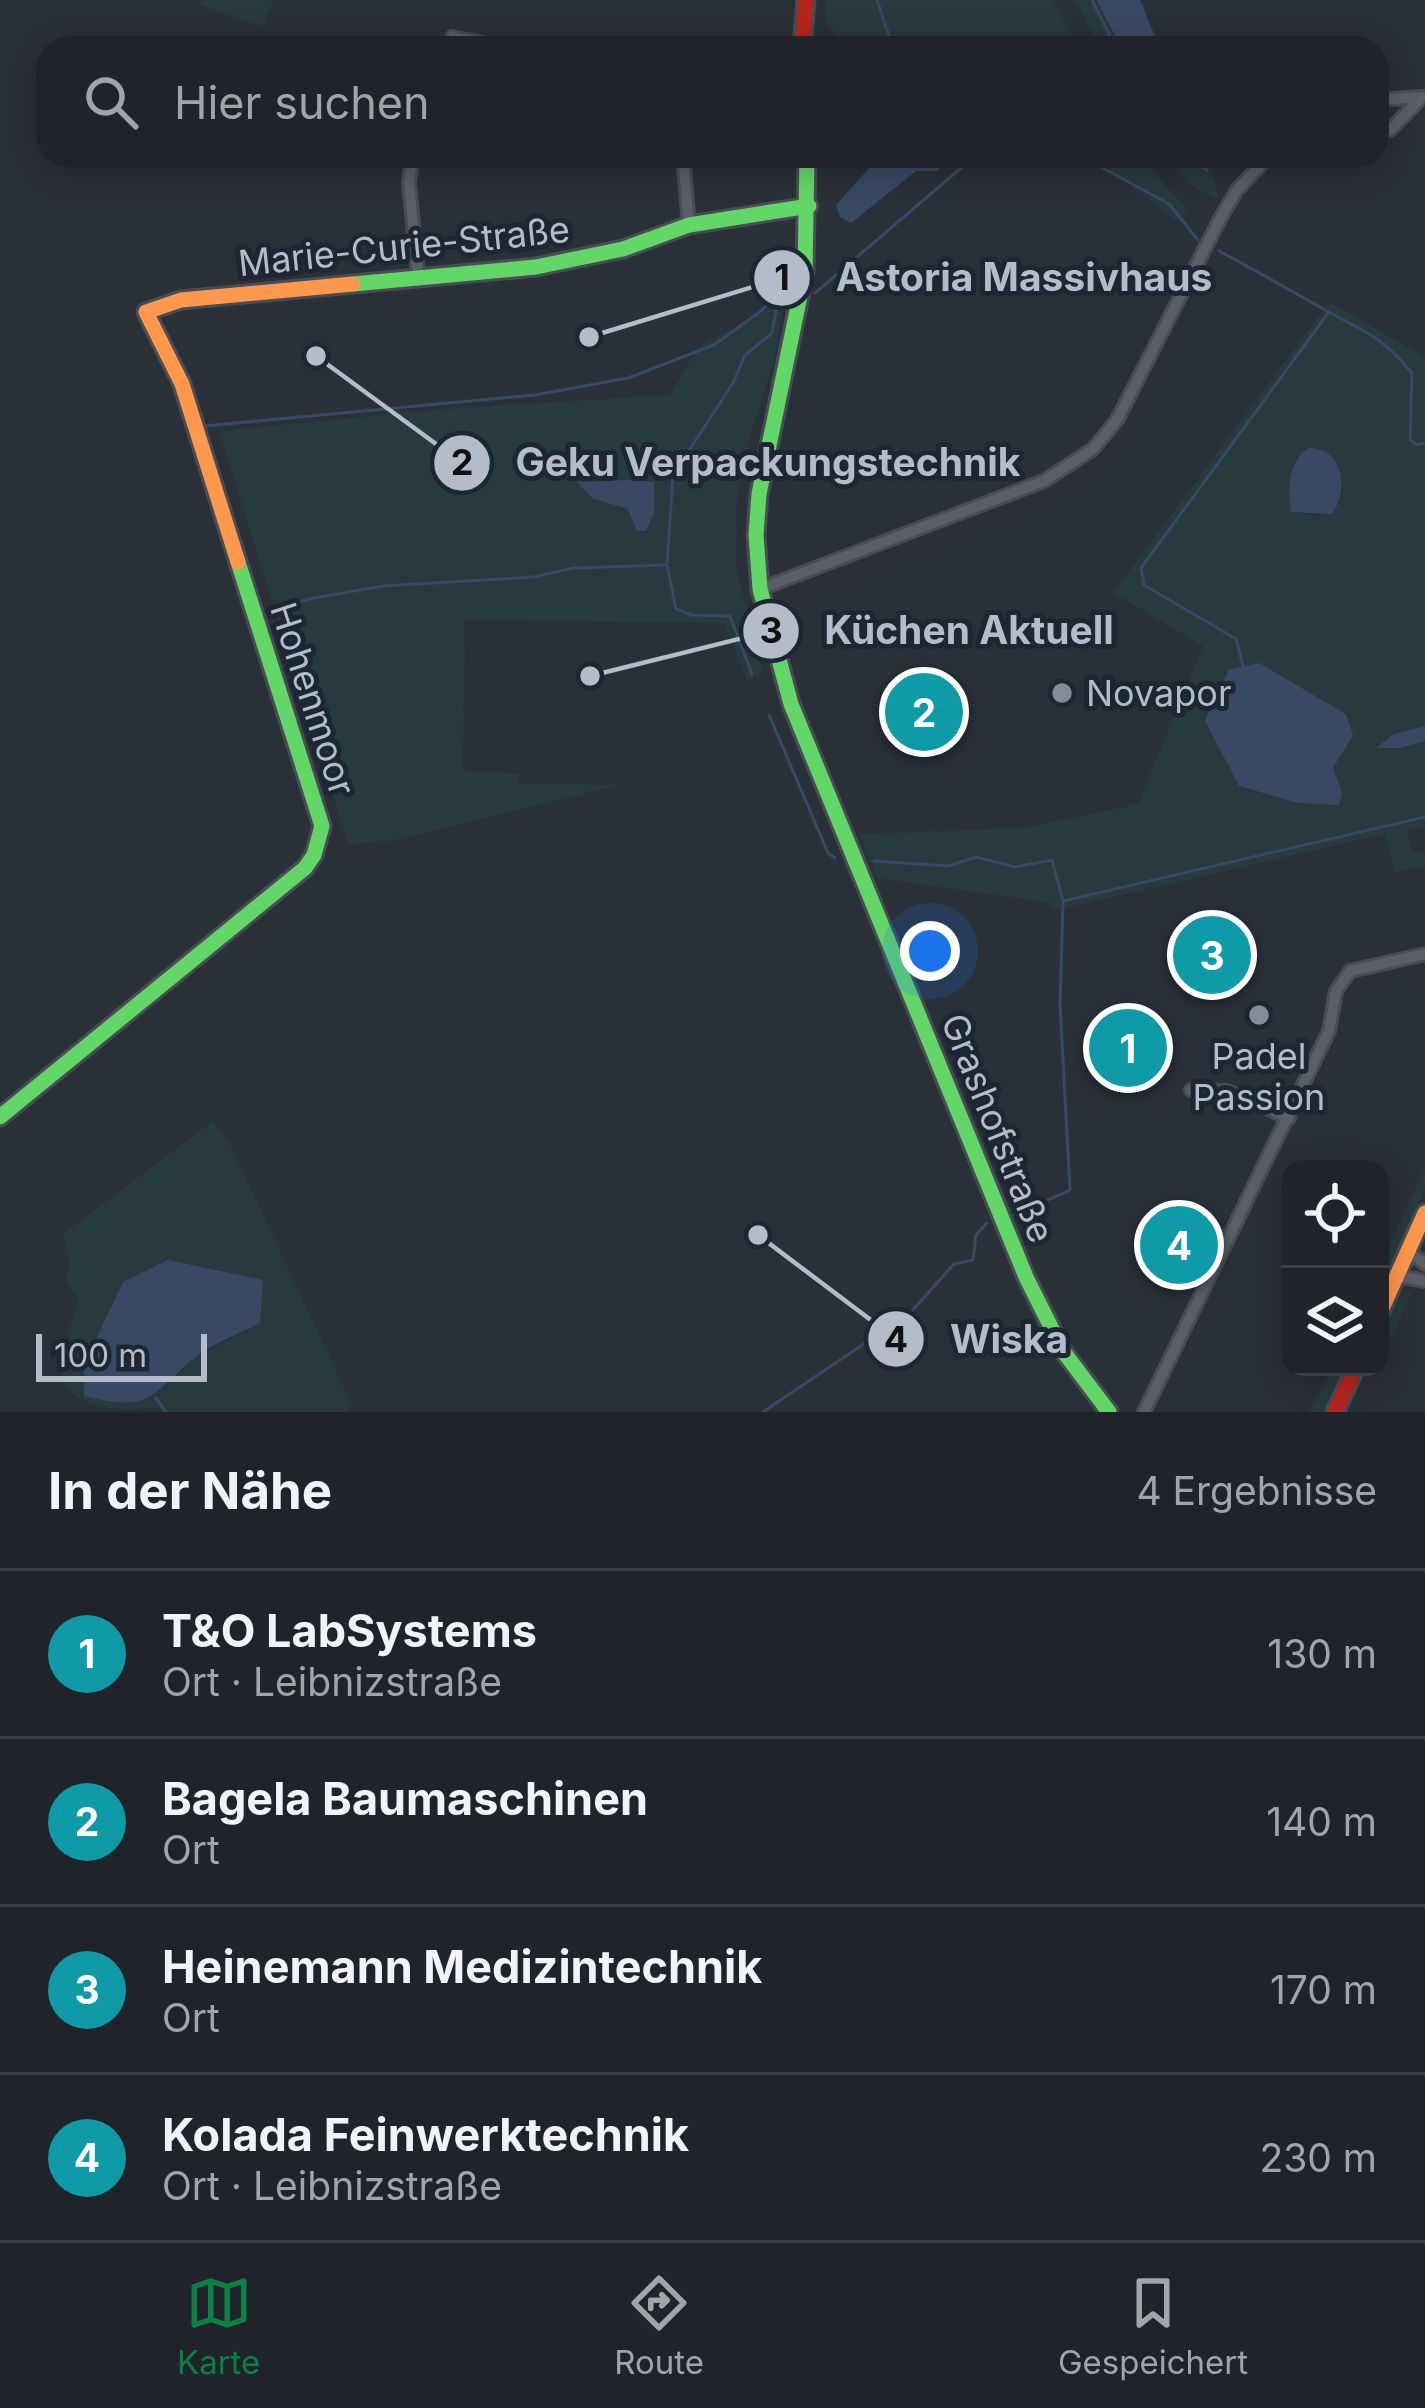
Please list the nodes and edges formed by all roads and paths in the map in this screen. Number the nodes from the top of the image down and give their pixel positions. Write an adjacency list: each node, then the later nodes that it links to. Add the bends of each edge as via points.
1 (806, 0): 2 (street)
2 (803, 36)
3 (1423, 97): 4 (street); 5 (street)
4 (1389, 99)
5 (1389, 130)
6 (411, 168): 12 (street)
7 (684, 168): 11 (street)
8 (807, 168): 10 (street, Grashofstraße)
9 (1257, 168): 14 (street, via 1221,217 1117,420 1093,449 1044,481)
10 (809, 206): 11 (street, Marie-Curie-Straße); 14 (street, Grashofstraße, via 805,272 759,494)
11 (689, 225): 12 (street, Marie-Curie-Straße, via 578,260)
12 (418, 277): 13 (street, Marie-Curie-Straße, via 181,300)
13 (146, 312): 17 (street, Hohenmoor, via 182,384 322,826 305,868)
14 (760, 590): 26 (street, Grashofstraße, via 791,704 1026,1277 1063,1351)
15 (1425, 954): 18 (street, via 1350,971)
16 (1191, 1090): 18 (street, via 1227,1091)
17 (0, 1117)
18 (1289, 1118): 27 (street)
19 (1425, 1214): 20 (street)
20 (1408, 1251): 21 (street); 22 (street)
21 (1425, 1264)
22 (1397, 1276): 23 (street); 24 (street)
23 (1425, 1281)
24 (1389, 1293)
25 (1352, 1376): 28 (street)
26 (1109, 1412)
27 (1144, 1412)
28 (1335, 1412)

